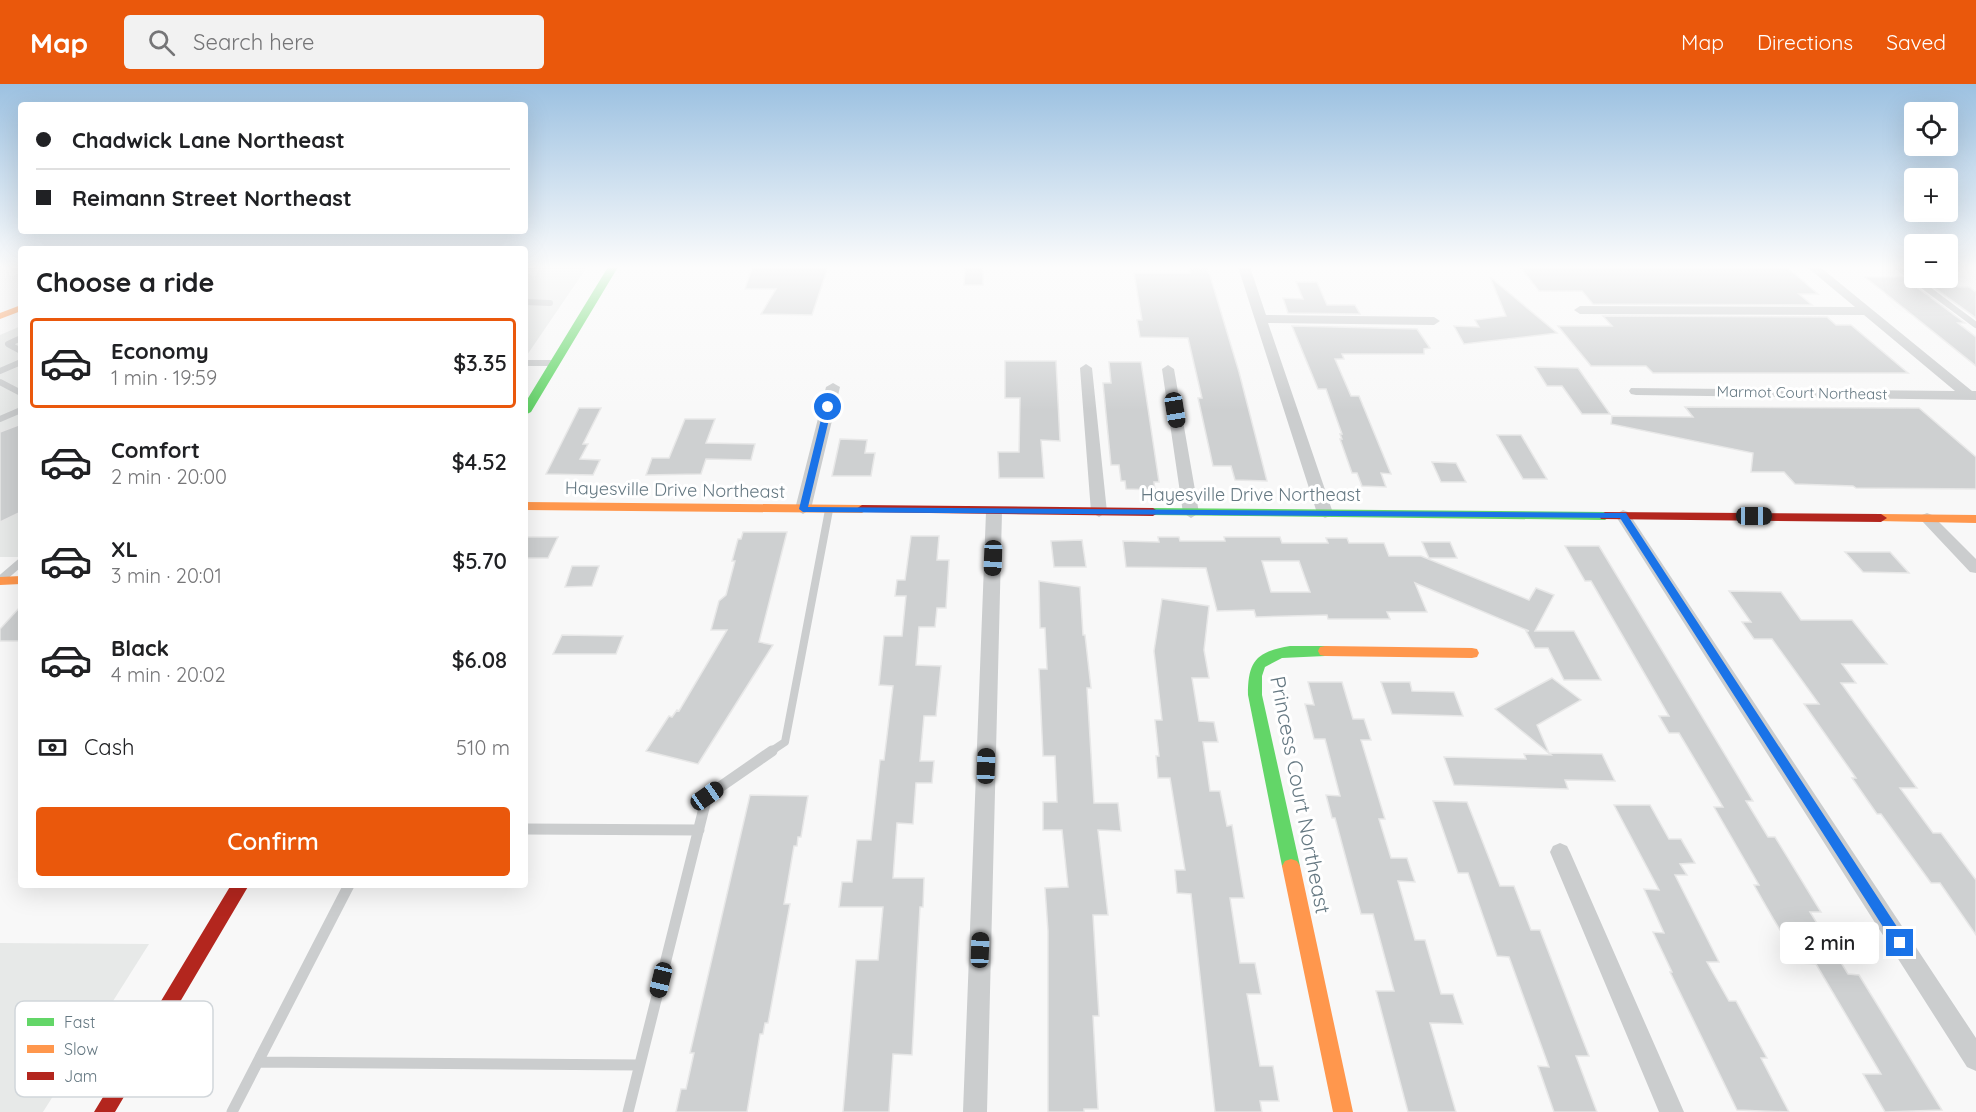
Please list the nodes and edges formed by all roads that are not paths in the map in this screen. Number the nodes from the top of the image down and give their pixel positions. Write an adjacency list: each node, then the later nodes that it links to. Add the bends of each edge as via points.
1 (584, 315): 12 (street)
2 (1260, 315): 5 (street)
3 (1872, 315): 20 (street)
4 (1963, 315): 7 (lane)
5 (1261, 319): 6 (street); 32 (street)
6 (1434, 321)
7 (1976, 325)
8 (18, 339): 9 (lane, via 8,344)
9 (18, 349)
10 (18, 363): 15 (lane)
11 (528, 363): 12 (lane)
12 (555, 363): 21 (street)
13 (1086, 368): 30 (street)
14 (1168, 369): 31 (street)
15 (0, 371)
16 (0, 382): 18 (lane)
17 (833, 387): 27 (street)
18 (18, 391)
19 (1636, 391): 20 (street, Marmot Court Northeast)
20 (1973, 397)
21 (528, 407)
22 (0, 409): 24 (lane)
23 (18, 411): 24 (lane)
24 (10, 415): 25 (lane)
25 (0, 419)
26 (528, 506): 27 (street, Hayesville Drive Northeast)
27 (803, 509): 28 (street, Hayesville Drive Northeast)
28 (829, 510): 29 (street, Hayesville Drive Northeast); 42 (lane, via 785,742 707,796)
29 (994, 512): 30 (street, Hayesville Drive Northeast); 54 (street)
30 (1099, 512): 31 (street, Hayesville Drive Northeast)
31 (1191, 513): 32 (street, Hayesville Drive Northeast)
32 (1325, 513): 33 (street, Hayesville Drive Northeast)
33 (1623, 515): 34 (street, Hayesville Drive Northeast); 47 (street)
34 (1926, 518): 35 (street, Hayesville Drive Northeast); 37 (street)
35 (1976, 519)
36 (18, 565): 38 (lane)
37 (1976, 568)
38 (0, 580): 39 (street)
39 (18, 580)
40 (1472, 653): 55 (street, Princess Court Northeast, via 1288,651 1268,656 1253,674)
41 (528, 829): 42 (lane)
42 (699, 830): 49 (lane)
43 (1560, 852): 56 (street)
44 (238, 888): 46 (street)
45 (347, 888): 48 (lane)
46 (171, 1001)
47 (1976, 1059)
48 (258, 1062): 49 (lane); 52 (lane)
49 (639, 1065): 53 (lane)
50 (113, 1097): 51 (street)
51 (104, 1112)
52 (232, 1112)
53 (628, 1112)
54 (975, 1112)
55 (1343, 1112)
56 (1672, 1112)

